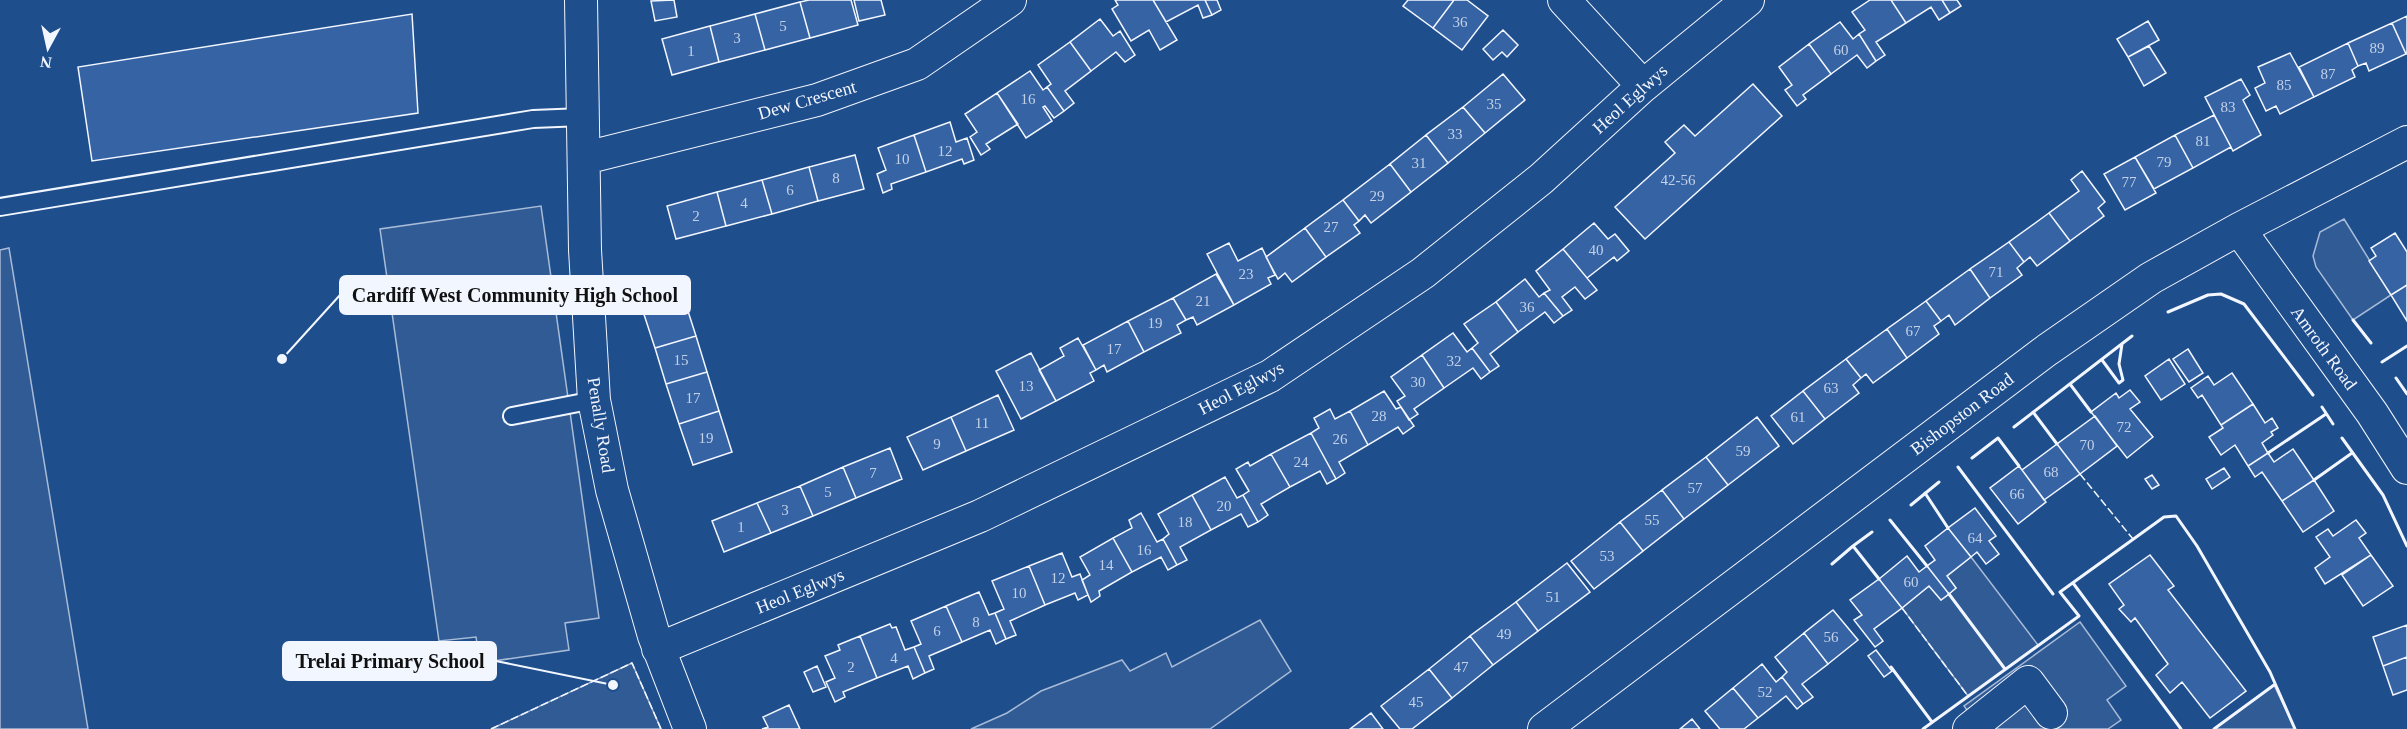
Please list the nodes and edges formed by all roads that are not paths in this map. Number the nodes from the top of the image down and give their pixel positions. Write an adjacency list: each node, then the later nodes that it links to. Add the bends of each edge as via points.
1 (580, 0): 6 (street, Penally Road)
2 (1010, 0): 8 (street, Dew Crescent, via 917,64 817,100)
3 (1564, 0): 5 (street)
4 (1748, 0): 5 (street, Heol Eglwys)
5 (1643, 86): 14 (street, Heol Eglwys, via 1540,179 1423,273 1270,376 980,516)
6 (583, 117): 8 (street, Penally Road); 9 (lane, via 534,119)
7 (2407, 142): 10 (street, Bishopston Road)
8 (585, 158): 11 (street, Penally Road, via 585,250)
9 (0, 207)
10 (2239, 229): 13 (street, Amroth Road); 17 (street, Bishopston Road, via 2151,278 2047,351)
11 (594, 400): 12 (lane); 14 (street, Penally Road, via 612,490)
12 (512, 416)
13 (2407, 468)
14 (658, 649): 16 (street, Penally Road)
15 (2051, 713): 18 (street, via 2028,682)
16 (690, 729)
17 (1544, 729)
18 (1969, 729)

